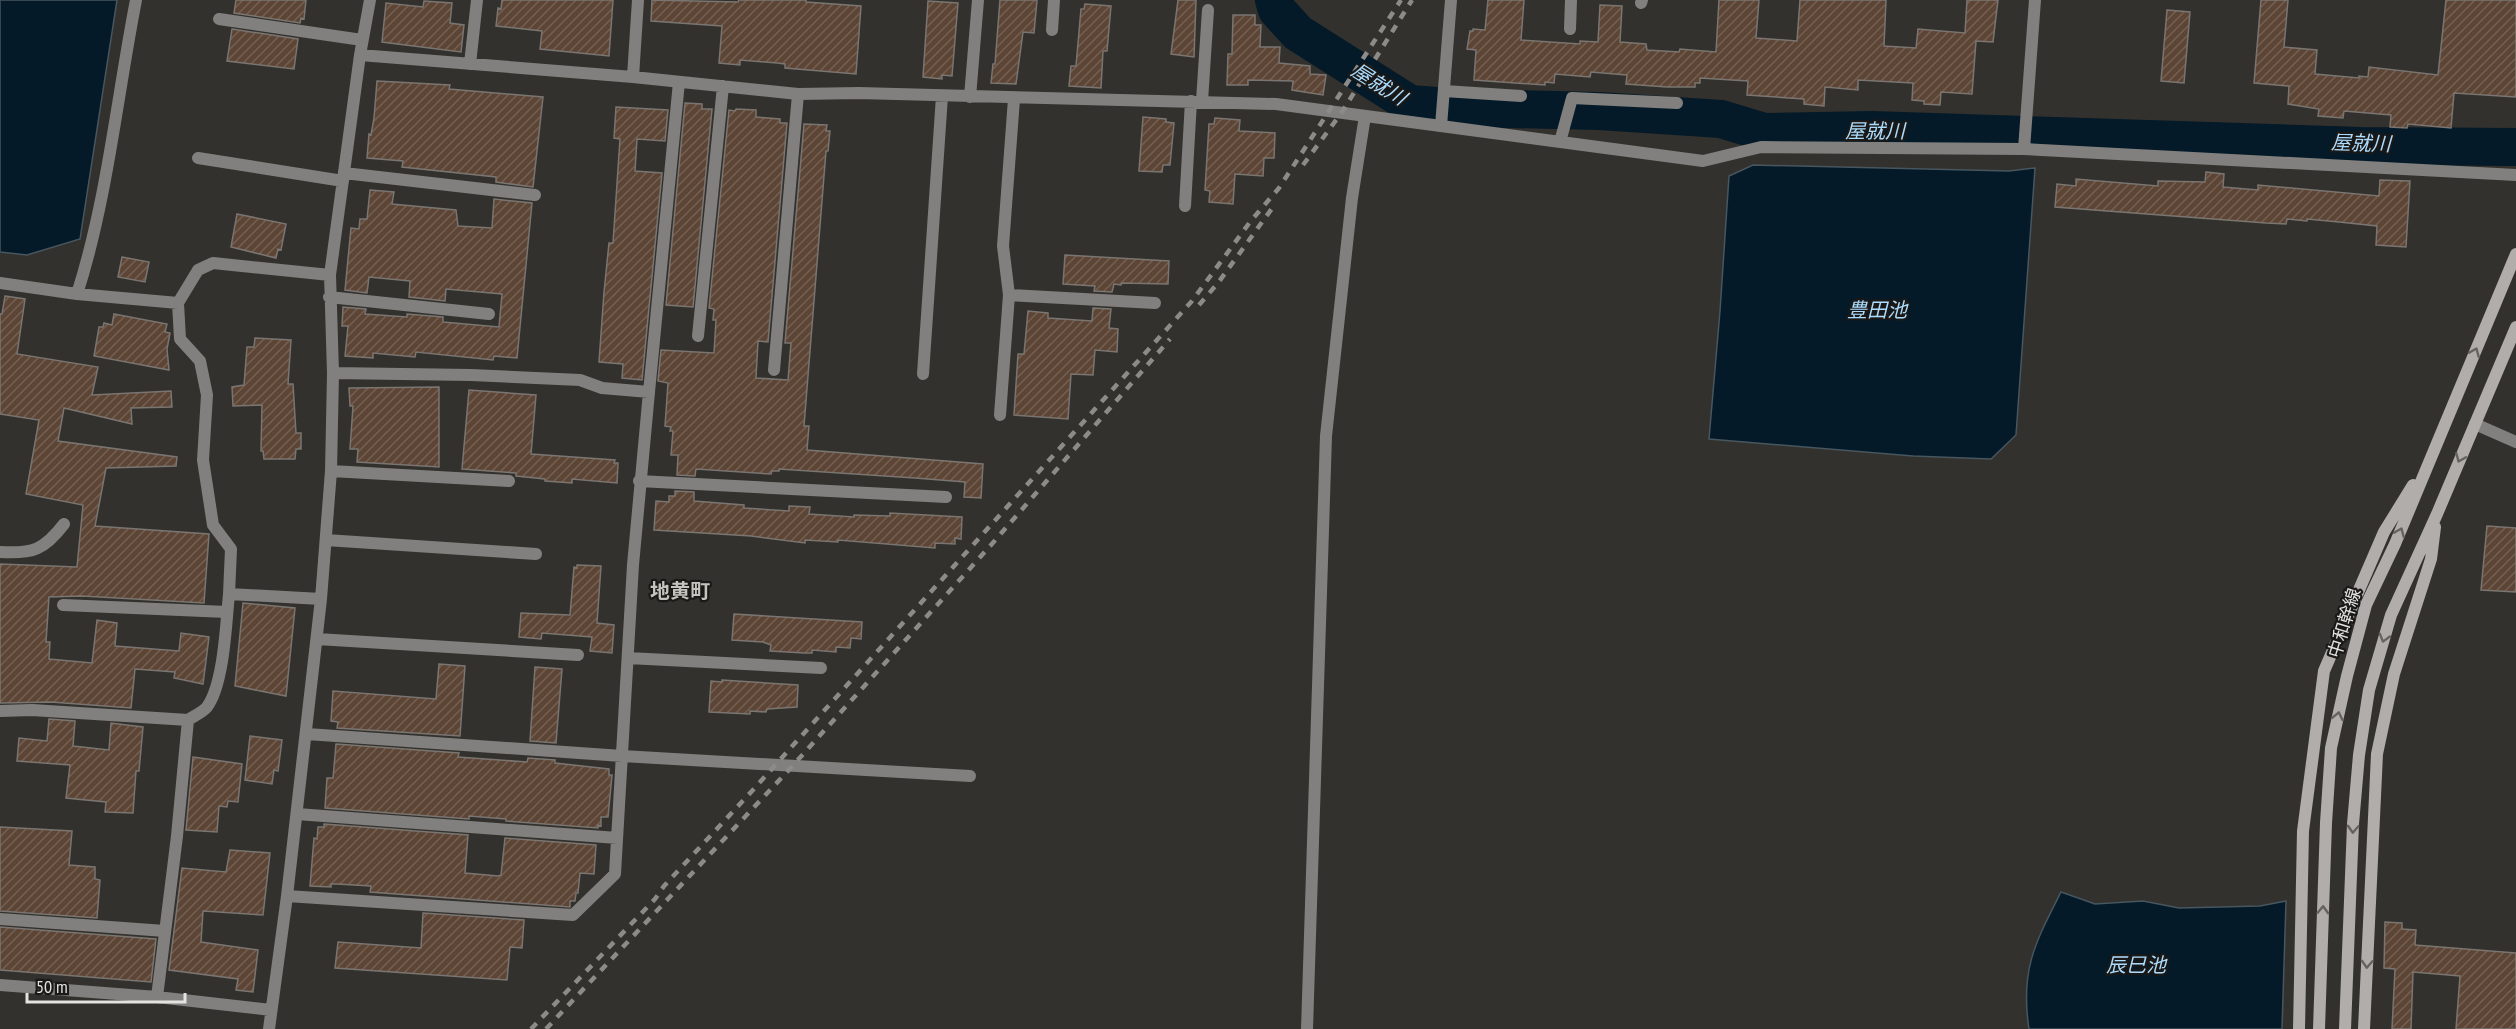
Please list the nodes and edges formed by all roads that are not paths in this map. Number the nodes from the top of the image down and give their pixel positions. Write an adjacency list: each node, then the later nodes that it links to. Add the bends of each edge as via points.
1 (136, 0): 40 (street, via 104,186)
2 (370, 0): 14 (street)
3 (477, 0): 16 (street)
4 (638, 0): 17 (street)
5 (978, 0): 24 (street)
6 (1054, 0): 13 (street)
7 (1451, 0): 21 (street)
8 (1571, 0): 12 (street)
9 (2034, 0): 31 (street)
10 (1209, 10): 26 (street)
11 (219, 20): 14 (street)
12 (1570, 29)
13 (1052, 30)
14 (362, 40): 15 (street)
15 (360, 56): 16 (street); 34 (street)
16 (470, 64): 17 (street)
17 (633, 77): 18 (street)
18 (679, 82): 19 (street); 52 (street)
19 (723, 86): 20 (street); 47 (street)
20 (798, 94): 22 (street); 49 (street)
21 (1443, 94): 23 (street); 29 (street)
22 (942, 96): 24 (street); 51 (street)
23 (1521, 96)
24 (970, 97): 25 (street)
25 (1014, 99): 26 (street); 41 (street, via 1003,246)
26 (1196, 101): 28 (street, via 1276,104); 36 (street)
27 (1677, 102): 30 (street, via 1572,98)
28 (1365, 116): 29 (street); 88 (street, via 1326,436)
29 (1442, 121): 30 (street)
30 (1560, 142): 31 (street, via 1703,161 1761,147)
31 (2024, 149): 33 (street)
32 (198, 158): 34 (street)
33 (2516, 175)
34 (343, 177): 35 (street); 38 (street)
35 (535, 195)
36 (1185, 206)
37 (2516, 254): 56 (main road, 中和幹線, one-way to 37)
38 (330, 275): 42 (street); 43 (street, via 213,263 198,270)
39 (0, 283): 40 (street)
40 (77, 294): 43 (street)
41 (1009, 295): 44 (street); 53 (street)
42 (329, 297): 45 (street); 50 (street)
43 (178, 303): 66 (street, via 180,339 200,361 207,395 203,460 213,525 231,549)
44 (1155, 303)
45 (489, 314)
46 (2516, 327): 48 (main road)
47 (698, 336)
48 (2513, 345): 54 (main road)
49 (774, 370)
50 (333, 373): 52 (street, via 580,380 602,388); 57 (street)
51 (922, 374)
52 (649, 392): 59 (street)
53 (999, 415)
54 (2475, 424): 55 (street); 61 (main road, one-way to 61)
55 (2516, 442)
56 (2432, 456): 89 (main road, via 2384,532 2324,671 2303,831); 90 (main road, 中和幹線, one-way to 56, via 2333,738 2366,605)
57 (331, 471): 58 (street); 63 (street)
58 (509, 481)
59 (639, 481): 60 (street); 72 (street)
60 (946, 496)
61 (2437, 514): 91 (main road, one-way to 91, via 2391,615 2369,690 2353,824); 92 (main road, one-way to 92, via 2431,559 2394,674 2377,754)
62 (64, 524): 64 (street, via 50,542 33,552)
63 (326, 540): 65 (street); 67 (street)
64 (0, 552)
65 (536, 554)
66 (229, 594): 67 (street); 69 (street)
67 (321, 599): 70 (street)
68 (63, 605): 69 (street)
69 (227, 612): 75 (street, via 214,693 206,709)
70 (317, 639): 71 (street); 76 (street)
71 (579, 655)
72 (628, 658): 73 (street); 77 (street)
73 (822, 669)
74 (0, 711): 75 (street)
75 (188, 720): 83 (street)
76 (307, 734): 77 (street); 79 (street)
77 (622, 756): 78 (street); 80 (street)
78 (970, 776)
79 (297, 814): 80 (street); 81 (street)
80 (617, 838): 81 (street, via 615,874 573,915)
81 (287, 897): 86 (street)
82 (0, 919): 83 (street)
83 (165, 931): 85 (street)
84 (0, 985): 85 (street)
85 (157, 997): 86 (street)
86 (271, 1010): 87 (street)
87 (269, 1029)
88 (1307, 1029)
89 (2299, 1029)
90 (2319, 1029)
91 (2345, 1029)
92 (2364, 1029)

